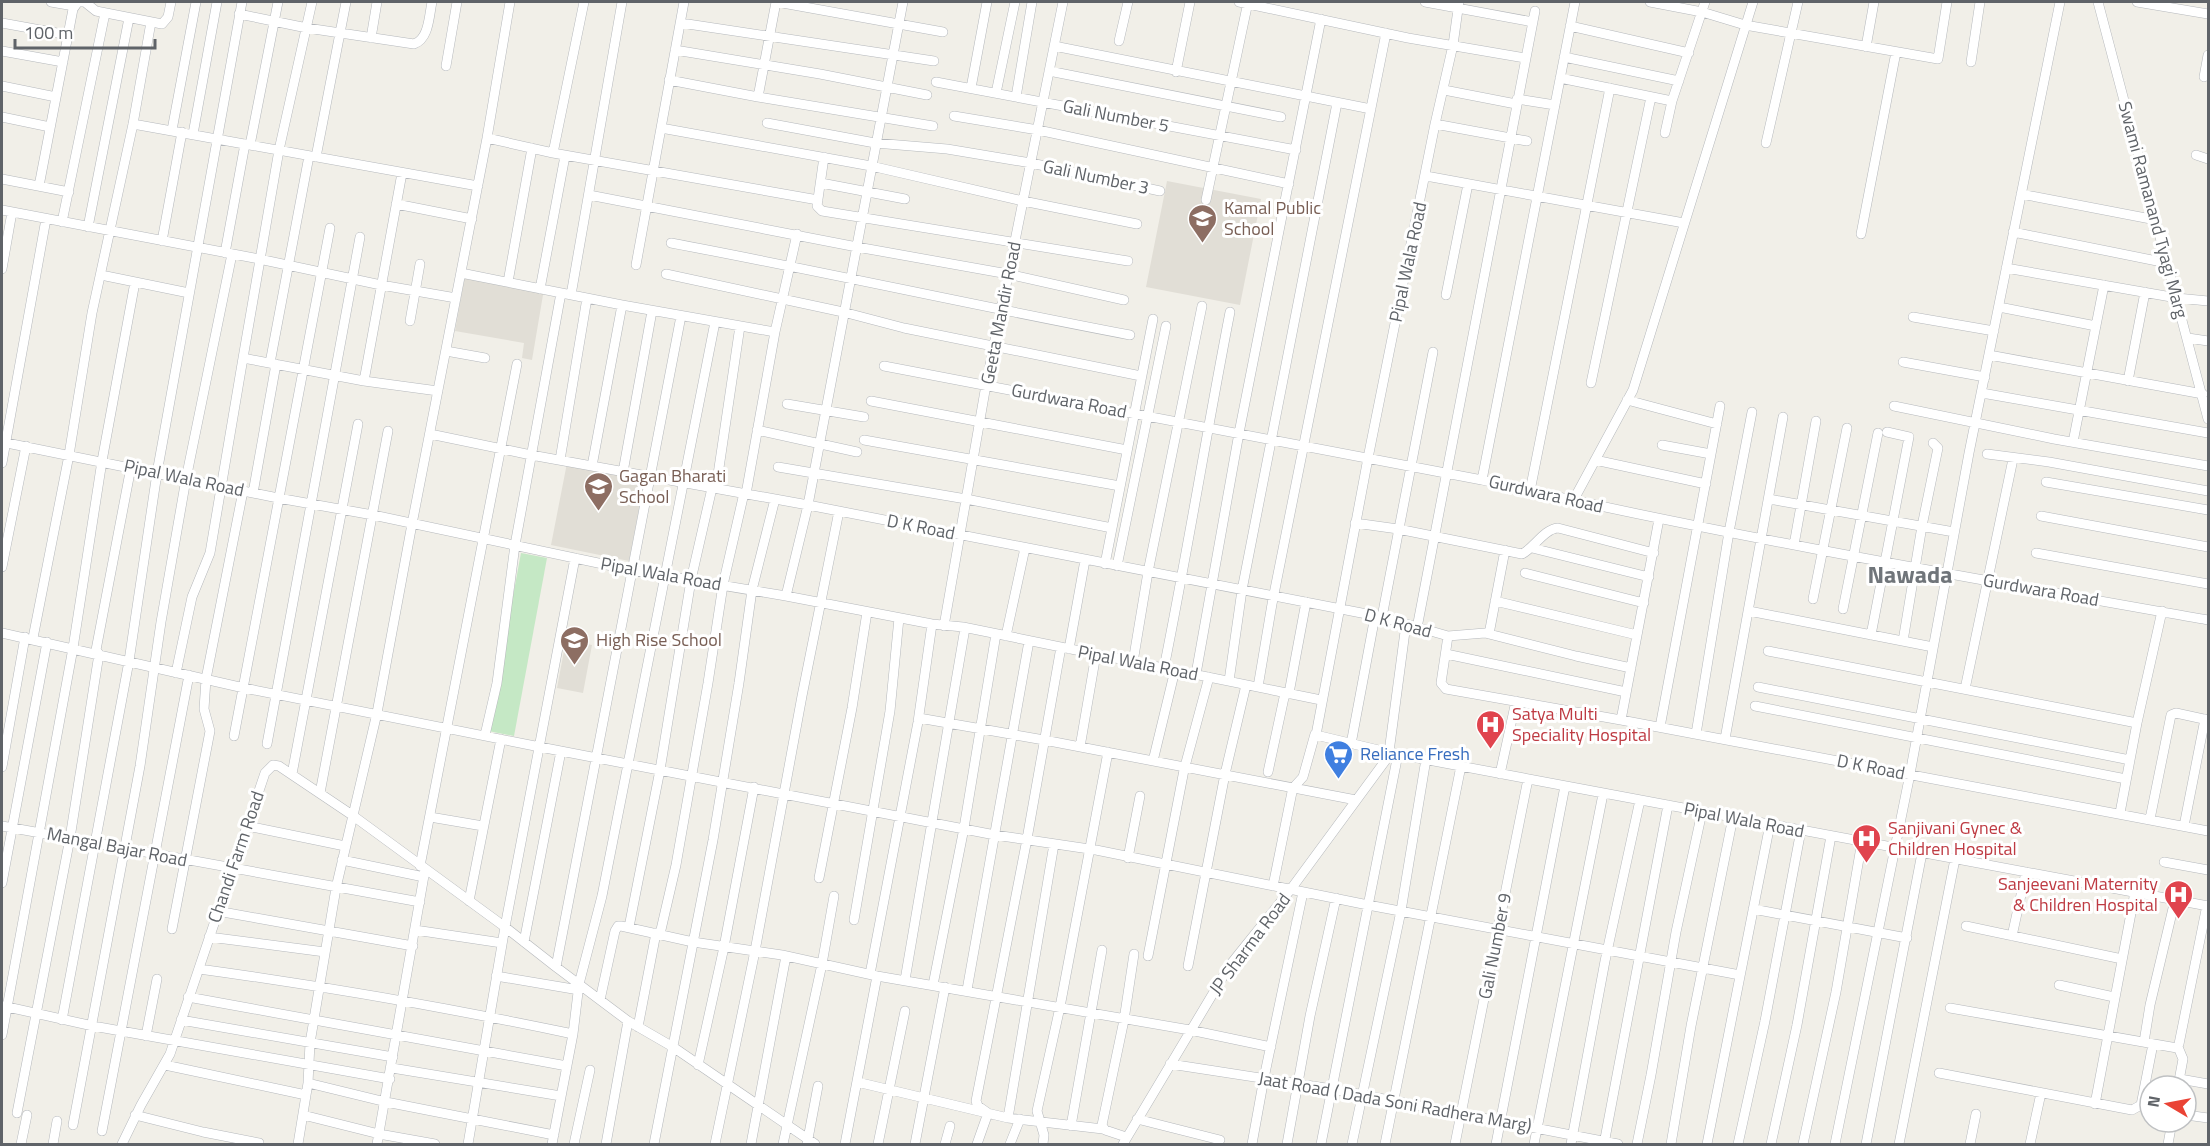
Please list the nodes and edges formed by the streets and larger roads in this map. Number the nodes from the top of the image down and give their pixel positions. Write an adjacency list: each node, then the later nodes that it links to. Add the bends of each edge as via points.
1 (51, 2): 39 (street)
2 (87, 2): 39 (street); 43 (street, via 93,10)
3 (171, 2): 49 (street, via 166,21)
4 (196, 2): 119 (street)
5 (217, 2): 121 (street)
6 (242, 2): 44 (street)
7 (278, 2): 48 (street)
8 (312, 2): 56 (street)
9 (346, 2): 58 (street)
10 (377, 2): 63 (street)
11 (432, 2): 63 (street, via 426,33 418,43)
12 (457, 2): 80 (street)
13 (510, 2): 124 (street)
14 (584, 2): 133 (street)
15 (622, 2): 139 (street)
16 (684, 2): 53 (street)
17 (777, 2): 50 (street); 62 (street)
18 (903, 2): 50 (street)
19 (987, 2): 91 (street)
20 (1015, 2): 94 (street)
21 (1032, 2): 98 (street)
22 (1063, 2): 66 (street, Geeta Mandir Road)
23 (1128, 2): 64 (street)
24 (1190, 2): 82 (street)
25 (1245, 2): 47 (street); 88 (street)
26 (1425, 2): 40 (street)
27 (1575, 2): 55 (street)
28 (1650, 2): 42 (street)
29 (1705, 2): 42 (street)
30 (1752, 2): 54 (street)
31 (1798, 2): 60 (street)
32 (1874, 2): 67 (street)
33 (1947, 2): 70 (street, via 1938,59)
34 (1980, 2): 78 (street)
35 (2060, 2): 156 (street)
36 (2098, 2): 172 (street, Swami Ramanand Tyagi Marg)
37 (2137, 2): 45 (street)
38 (2206, 2): 45 (street)
39 (71, 4): 61 (street)
40 (1459, 5): 51 (street); 65 (street, Pipal Wala Road)
41 (1535, 10): 51 (street)
42 (1702, 12): 54 (street); 71 (street)
43 (105, 13): 46 (street); 154 (street)
44 (239, 14): 48 (street); 123 (street)
45 (2206, 14)
46 (129, 18): 49 (street); 176 (street)
47 (1321, 19): 59 (street); 100 (street)
48 (275, 21): 56 (street); 129 (street)
49 (151, 22): 113 (street)
50 (898, 22): 57 (street); 72 (street)
51 (1533, 22): 75 (street)
52 (2, 23): 61 (street)
53 (681, 23): 62 (street); 68 (street)
54 (1745, 25): 60 (street); 174 (street)
55 (1570, 27): 71 (street); 74 (street)
56 (307, 28): 58 (street); 131 (street)
57 (943, 32)
58 (340, 33): 63 (street); 135 (street)
59 (1386, 33): 65 (street); 107 (street)
60 (1790, 34): 67 (street); 128 (street)
61 (68, 35): 77 (street)
62 (769, 36): 72 (street); 79 (street)
63 (371, 38)
64 (1119, 40)
65 (1453, 45): 75 (street); 93 (street, Pipal Wala Road)
66 (1054, 46): 81 (street, Geeta Mandir Road); 82 (street)
67 (1866, 47): 70 (street)
68 (675, 50): 79 (street); 85 (street)
69 (2, 51): 77 (street)
70 (1896, 52): 181 (street)
71 (1689, 53): 86 (street)
72 (892, 54): 76 (street); 90 (street)
73 (2208, 55): 83 (street)
74 (1564, 57): 84 (street); 86 (street)
75 (1525, 58): 103 (street)
76 (934, 61)
77 (63, 62): 96 (street)
78 (1971, 62)
79 (763, 65): 90 (street); 97 (street)
80 (446, 66)
81 (1049, 71): 101 (street, Geeta Mandir Road); 105 (street)
82 (1176, 72): 88 (street)
83 (2204, 77)
84 (1560, 78): 92 (street); 106 (street)
85 (669, 80): 97 (street); 117 (street)
86 (1679, 81): 102 (street)
87 (936, 82): 91 (street, Gali Number 5)
88 (1231, 83): 100 (street); 105 (street)
89 (2, 86): 96 (street)
90 (886, 87): 95 (street); 111 (street)
91 (970, 88): 94 (street, Gali Number 5)
92 (1610, 88): 99 (street); 165 (street)
93 (1444, 90): 103 (street); 114 (street, Pipal Wala Road)
94 (996, 93): 98 (street, Gali Number 5)
95 (927, 94)
96 (56, 97): 116 (street)
97 (758, 97): 111 (street)
98 (1016, 97): 101 (street, Gali Number 5)
99 (1651, 97): 102 (street); 168 (street)
100 (1305, 98): 104 (street); 132 (street)
101 (1043, 101): 118 (street, Geeta Mandir Road); 122 (street, Gali Number 5)
102 (1672, 101): 120 (street)
103 (1517, 102): 106 (street); 125 (street)
104 (1337, 103): 107 (street); 289 (street)
105 (1226, 105): 110 (street); 122 (street)
106 (1555, 105): 158 (street)
107 (1371, 109): 297 (street)
108 (954, 116): 118 (street)
109 (2, 117): 116 (street)
110 (1281, 117)
111 (880, 118): 115 (street); 127 (street)
112 (767, 123): 127 (street, Gali Number 3)
113 (133, 124): 119 (street); 178 (street)
114 (1435, 124): 125 (street); 145 (street, Pipal Wala Road)
115 (933, 126)
116 (50, 127): 150 (street)
117 (661, 128): 137 (street); 143 (street)
118 (1038, 130): 140 (street, Geeta Mandir Road); 142 (street)
119 (176, 131): 121 (street); 183 (street)
120 (1665, 133)
121 (193, 134): 123 (street)
122 (1220, 135): 132 (street, Gali Number 5); 142 (street)
123 (216, 138): 129 (street); 186 (street)
124 (487, 138): 130 (street); 151 (street)
125 (1510, 138): 126 (street); 153 (street)
126 (1527, 141)
127 (875, 143): 140 (street, Gali Number 3, via 947,149); 141 (street)
128 (1766, 143)
129 (247, 144): 131 (street); 188 (street)
130 (532, 148): 133 (street); 206 (street)
131 (279, 150): 135 (street); 189 (street)
132 (1296, 150): 148 (street)
133 (553, 153): 136 (street)
134 (2196, 155): 138 (street)
135 (313, 156): 144 (street); 193 (street)
136 (565, 156): 139 (street); 209 (street)
137 (824, 157): 141 (street); 147 (street)
138 (2208, 159)
139 (594, 161): 143 (street); 157 (street)
140 (1031, 163): 152 (street, Gali Number 3); 162 (street, Geeta Mandir Road)
141 (871, 166): 155 (street); 162 (street)
142 (1213, 167): 148 (street); 161 (street)
143 (653, 171): 160 (street); 164 (street)
144 (402, 173): 151 (street); 163 (street)
145 (1426, 176): 149 (street); 305 (street, Pipal Wala Road)
146 (2, 179): 150 (street)
147 (821, 183): 155 (street); 160 (street)
148 (1289, 184): 286 (street)
149 (1468, 184): 153 (street); 214 (street)
150 (39, 186): 154 (street)
151 (478, 186): 171 (street)
152 (1161, 191)
153 (1500, 191): 158 (street); 320 (street)
154 (69, 192): 173 (street)
155 (867, 192): 159 (street); 169 (street)
156 (2021, 194): 172 (street); 179 (street)
157 (589, 195): 164 (street); 213 (street)
158 (1536, 196): 165 (street); 323 (street)
159 (905, 199)
160 (818, 200): 169 (street, via 819,210)
161 (1206, 200)
162 (1023, 201): 175 (street); 184 (street, Geeta Mandir Road)
163 (396, 204): 171 (street); 207 (street)
164 (647, 206): 180 (street); 194 (street)
165 (1587, 206): 168 (street); 330 (street)
166 (2, 210): 167 (street)
167 (12, 212): 170 (street); 197 (street)
168 (1628, 213): 174 (street); 258 (street)
169 (862, 217): 184 (street); 187 (street)
170 (46, 219): 173 (street); 291 (street)
171 (472, 219): 199 (street)
172 (2156, 220): 191 (street, Swami Ramanand Tyagi Marg)
173 (63, 222): 176 (street)
174 (1684, 223): 264 (street)
175 (1137, 225)
176 (88, 227): 178 (street)
177 (330, 228): 198 (street)
178 (111, 232): 183 (street); 202 (street)
179 (2013, 232): 191 (street); 196 (street)
180 (797, 234): 187 (street); 195 (street)
181 (1861, 234)
182 (360, 237): 203 (street)
183 (162, 241): 186 (street)
184 (1015, 241): 190 (street); 201 (street, Geeta Mandir Road)
185 (672, 243): 195 (street)
186 (197, 247): 188 (street); 212 (street)
187 (857, 247): 201 (street); 204 (street)
188 (228, 254): 189 (street); 322 (street)
189 (259, 259): 193 (street); 245 (street)
190 (1128, 261)
191 (2167, 263): 218 (street, Swami Ramanand Tyagi Marg)
192 (420, 264): 210 (street)
193 (288, 265): 198 (street); 248 (street)
194 (636, 265)
195 (790, 266): 204 (street); 217 (street)
196 (2006, 268): 208 (street); 223 (street)
197 (2, 269)
198 (322, 272): 203 (street); 251 (street)
199 (461, 273): 206 (street); 215 (street)
200 (666, 274): 217 (street)
201 (1008, 274): 219 (street); 225 (street, Geeta Mandir Road)
202 (101, 275): 205 (street); 303 (street)
203 (352, 278): 207 (street); 253 (street)
204 (850, 279): 225 (street); 226 (street)
205 (135, 282): 212 (street); 310 (street)
206 (508, 282): 209 (street)
207 (381, 285): 210 (street); 256 (street)
208 (2104, 285): 211 (street); 235 (street)
209 (540, 289): 213 (street)
210 (415, 291): 215 (street); 231 (street)
211 (2145, 292): 218 (street); 257 (street)
212 (189, 293): 317 (street)
213 (566, 294): 216 (street); 304 (street)
214 (1446, 295)
215 (456, 298): 242 (street)
216 (587, 298): 221 (street); 307 (street)
217 (783, 298): 226 (street); 237 (street)
218 (2177, 298): 220 (street); 239 (street, Swami Ramanand Tyagi Marg)
219 (1124, 300)
220 (2208, 301)
221 (622, 305): 224 (street); 312 (street)
222 (1202, 306): 278 (street)
223 (1999, 308): 235 (street); 236 (street)
224 (652, 310): 228 (street); 318 (street)
225 (1001, 310): 238 (street); 241 (street, Geeta Mandir Road)
226 (843, 312): 241 (street); 269 (street)
227 (1230, 312): 282 (street)
228 (681, 316): 232 (street); 321 (street)
229 (1913, 317): 236 (street)
230 (1153, 319): 254 (street)
231 (410, 321)
232 (715, 322): 233 (street); 325 (street)
233 (740, 326): 237 (street); 329 (street)
234 (1166, 326): 272 (street)
235 (2096, 326): 252 (street)
236 (1994, 331): 244 (street)
237 (775, 332): 284 (street)
238 (1130, 335)
239 (2188, 338): 240 (street); 262 (street, Swami Ramanand Tyagi Marg)
240 (2208, 341)
241 (994, 345): 254 (street); 259 (street, Geeta Mandir Road)
242 (446, 351): 246 (street); 260 (street)
243 (1432, 352): 313 (street)
244 (1989, 355): 252 (street); 255 (street)
245 (243, 358): 248 (street); 327 (street)
246 (485, 358)
247 (1903, 362): 255 (street)
248 (273, 363): 251 (street); 332 (street)
249 (517, 364): 298 (street)
250 (884, 366): 259 (street, Gurdwara Road)
251 (303, 369): 253 (street); 334 (street)
252 (2087, 374): 257 (street); 268 (street)
253 (334, 375): 256 (street); 339 (street)
254 (1141, 376): 271 (street)
255 (1985, 377): 261 (street)
256 (364, 381): 260 (street)
257 (2128, 381): 262 (street)
258 (1591, 383)
259 (986, 385): 271 (street, Gurdwara Road); 277 (street, Geeta Mandir Road)
260 (438, 391): 288 (street)
261 (1982, 393): 268 (street); 281 (street)
262 (2203, 394): 275 (street, Swami Ramanand Tyagi Marg)
263 (871, 400): 277 (street)
264 (1628, 400): 280 (street); 309 (street)
265 (787, 404): 269 (street)
266 (1720, 406): 280 (street)
267 (1894, 406): 281 (street)
268 (2079, 410): 287 (street); 292 (street)
269 (825, 411): 273 (street); 294 (street)
270 (1752, 412): 357 (street)
271 (1134, 413): 272 (street, Gurdwara Road); 299 (street)
272 (1147, 416): 278 (street, Gurdwara Road); 377 (street)
273 (864, 417)
274 (1783, 417): 337 (street)
275 (2208, 419)
276 (1816, 421): 340 (street)
277 (980, 422): 299 (street); 308 (street, Geeta Mandir Road)
278 (1179, 422): 282 (street, Gurdwara Road); 381 (street)
279 (358, 424): 342 (street)
280 (1717, 424): 301 (street)
281 (1976, 424): 292 (street); 358 (street)
282 (1208, 427): 286 (street, Gurdwara Road); 386 (street)
283 (1847, 428): 343 (street)
284 (757, 430): 294 (street); 333 (street)
285 (388, 431): 346 (street)
286 (1239, 433): 289 (street, Gurdwara Road); 391 (street)
287 (2208, 433)
288 (430, 434): 298 (street, D K Road); 352 (street)
289 (1271, 439): 297 (street, Gurdwara Road); 393 (street)
290 (864, 440): 308 (street)
291 (4, 442): 296 (street, Pipal Wala Road); 311 (street)
292 (2073, 442): 314 (street)
293 (1933, 443): 353 (street, via 1938,448)
294 (819, 444): 300 (street); 319 (street)
295 (1662, 445): 301 (street)
296 (26, 446): 303 (street, Pipal Wala Road); 378 (street)
297 (1304, 446): 305 (street, Gurdwara Road); 395 (street)
298 (499, 449): 304 (street, D K Road); 361 (street)
299 (1127, 450): 328 (street)
300 (857, 452)
301 (1711, 454): 326 (street)
302 (1987, 454): 306 (street)
303 (69, 455): 310 (street, Pipal Wala Road); 420 (street)
304 (531, 455): 307 (street, D K Road); 363 (street)
305 (1368, 458): 313 (street, Gurdwara Road); 351 (street, Pipal Wala Road)
306 (2013, 459): 331 (street); 388 (street)
307 (560, 460): 312 (street, D K Road)
308 (973, 460): 328 (street); 336 (street, Geeta Mandir Road)
309 (1595, 460): 326 (street); 338 (street)
310 (102, 461): 315 (street, Pipal Wala Road); 425 (street)
311 (2, 463)
312 (592, 466): 318 (street, D K Road)
313 (1409, 466): 320 (street, Gurdwara Road); 356 (street)
314 (2208, 466)
315 (131, 467): 317 (street, Pipal Wala Road); 428 (street, via 96,650)
316 (778, 467): 319 (street)
317 (157, 472): 322 (street, Pipal Wala Road); 431 (street)
318 (623, 472): 321 (street, D K Road)
319 (813, 473): 336 (street); 341 (street)
320 (1446, 473): 323 (street, Gurdwara Road); 360 (street)
321 (650, 477): 325 (street, D K Road); 380 (street)
322 (186, 479): 327 (street, Pipal Wala Road); 433 (street)
323 (1482, 480): 330 (street, Gurdwara Road)
324 (2046, 482): 344 (street)
325 (683, 483): 329 (street, D K Road); 384 (street)
326 (1706, 484): 354 (street)
327 (221, 486): 332 (street, Pipal Wala Road); 437 (street, via 210,553 192,597)
328 (1120, 486): 355 (street)
329 (714, 488): 333 (street, D K Road); 387 (street)
330 (1530, 491): 338 (street, Gurdwara Road)
331 (2208, 491)
332 (248, 492): 334 (street, Pipal Wala Road); 441 (street)
333 (745, 494): 335 (street, D K Road); 390 (street)
334 (278, 498): 339 (street, Pipal Wala Road); 447 (street)
335 (775, 499): 341 (street, D K Road); 392 (street)
336 (966, 499): 355 (street); 359 (street, Geeta Mandir Road)
337 (1769, 499): 340 (street); 362 (street)
338 (1573, 501): 349 (street, Gurdwara Road)
339 (311, 504): 342 (street, Pipal Wala Road); 451 (street)
340 (1800, 504): 343 (street); 364 (street)
341 (808, 505): 345 (street, D K Road); 394 (street)
342 (341, 509): 346 (street, Pipal Wala Road); 452 (street)
343 (1831, 509): 347 (street); 369 (street)
344 (2208, 510)
345 (839, 511): 359 (street, D K Road); 399 (street)
346 (373, 515): 352 (street, Pipal Wala Road); 455 (street)
347 (1861, 515): 350 (street); 350 (street, via 1882,432 1909,437); 372 (street)
348 (2041, 516): 365 (street)
349 (1659, 519): 354 (street, Gurdwara Road); 370 (street)
350 (1892, 520): 353 (street); 375 (street)
351 (1355, 523): 356 (street); 401 (street, Pipal Wala Road)
352 (412, 524): 361 (street, Pipal Wala Road); 457 (street)
353 (1922, 525): 358 (street); 379 (street)
354 (1698, 526): 357 (street, Gurdwara Road); 465 (street)
355 (1112, 528): 376 (street)
356 (1398, 529): 360 (street); 406 (street)
357 (1729, 532): 362 (street, Gurdwara Road); 469 (street)
358 (1954, 532): 383 (street)
359 (960, 535): 366 (street, D K Road); 411 (street, Geeta Mandir Road)
360 (1434, 536): 368 (street); 413 (street)
361 (483, 538): 363 (street, Pipal Wala Road); 464 (street)
362 (1762, 539): 364 (street, Gurdwara Road); 403 (street)
363 (515, 545): 373 (street, Pipal Wala Road); 470 (street, via 497,683)
364 (1794, 545): 369 (street, Gurdwara Road)
365 (2208, 547)
366 (1024, 548): 374 (street, D K Road); 416 (street)
367 (1532, 548): 368 (street, via 1522,554); 370 (street, via 1554,528); 385 (street)
368 (1505, 550): 397 (street)
369 (1823, 550): 372 (street, Gurdwara Road); 396 (street)
370 (1654, 553): 385 (street)
371 (2036, 553): 389 (street)
372 (1853, 556): 375 (street, Gurdwara Road); 402 (street)
373 (575, 558): 380 (street, Pipal Wala Road); 478 (street)
374 (1085, 560): 376 (street, D K Road); 426 (street)
375 (1885, 562): 379 (street, Gurdwara Road); 418 (street)
376 (1105, 564): 377 (street, D K Road)
377 (1117, 566): 381 (street, D K Road)
378 (2, 567)
379 (1916, 568): 383 (street, Gurdwara Road); 422 (street)
380 (631, 570): 384 (street, Pipal Wala Road); 483 (street)
381 (1148, 572): 386 (street, D K Road); 432 (street)
382 (1525, 573): 400 (street)
383 (1946, 574): 388 (street, Gurdwara Road); 424 (street)
384 (664, 576): 387 (street, Pipal Wala Road); 487 (street)
385 (1649, 577): 400 (street)
386 (1182, 579): 391 (street, D K Road); 434 (street)
387 (691, 580): 390 (street, Pipal Wala Road); 491 (street)
388 (1989, 581): 405 (street, Gurdwara Road); 448 (street)
389 (2208, 584)
390 (723, 585): 392 (street, Pipal Wala Road); 497 (street)
391 (1211, 585): 393 (street, D K Road); 438 (street)
392 (752, 590): 394 (street, Pipal Wala Road); 500 (street)
393 (1242, 590): 395 (street, D K Road); 442 (street)
394 (786, 596): 399 (street, Pipal Wala Road)
395 (1274, 597): 398 (street, D K Road); 445 (street)
396 (1813, 599)
397 (1495, 601): 415 (street); 417 (street)
398 (1306, 602): 401 (street, D K Road); 450 (street)
399 (822, 603): 404 (street, Pipal Wala Road); 505 (street)
400 (1644, 603): 417 (street)
401 (1339, 608): 406 (street, D K Road); 453 (street, Pipal Wala Road)
402 (1843, 609)
403 (1749, 611): 418 (street); 474 (street)
404 (867, 612): 407 (street, Pipal Wala Road); 510 (street)
405 (2162, 612): 408 (street, Gurdwara Road); 463 (street)
406 (1378, 616): 410 (street, D K Road); 477 (street)
407 (899, 618): 409 (street, Pipal Wala Road); 512 (street, via 890,711)
408 (2208, 620)
409 (932, 624): 411 (street, Pipal Wala Road); 458 (street)
410 (1406, 624): 413 (street, D K Road); 482 (street)
411 (944, 626): 412 (street, Pipal Wala Road)
412 (965, 628): 416 (street, Pipal Wala Road); 462 (street)
413 (1417, 628): 419 (street, D K Road)
414 (2, 633): 420 (street)
415 (1489, 634): 419 (street); 435 (street)
416 (1001, 635): 421 (street, Pipal Wala Road); 466 (street)
417 (1637, 635): 435 (street)
418 (1871, 635): 422 (street)
419 (1448, 636): 430 (street, D K Road)
420 (29, 638): 423 (street); 489 (street)
421 (1029, 641): 426 (street, Pipal Wala Road); 467 (street)
422 (1903, 641): 424 (street)
423 (47, 642): 425 (street); 526 (street)
424 (1933, 647): 443 (street)
425 (73, 648): 428 (street); 530 (street)
426 (1065, 648): 429 (street, Pipal Wala Road); 475 (street)
427 (1768, 651): 443 (street)
428 (99, 654): 431 (street); 533 (street)
429 (1096, 654): 432 (street, Pipal Wala Road); 479 (street)
430 (1446, 654): 449 (street); 454 (street, D K Road, via 1441,683 1444,688)
431 (129, 661): 433 (street); 536 (street)
432 (1133, 662): 434 (street, Pipal Wala Road)
433 (156, 668): 437 (street); 541 (street)
434 (1164, 668): 436 (street, Pipal Wala Road)
435 (1631, 668): 449 (street)
436 (1175, 670): 438 (street, Pipal Wala Road); 485 (street)
437 (176, 673): 439 (street)
438 (1196, 674): 440 (street, Pipal Wala Road)
439 (189, 675): 441 (street); 543 (street)
440 (1209, 677): 442 (street, Pipal Wala Road); 490 (street)
441 (206, 679): 447 (street); 546 (street, via 204,709 210,731)
442 (1229, 681): 444 (street, Pipal Wala Road)
443 (1927, 681): 448 (street); 461 (street)
444 (1246, 685): 445 (street, Pipal Wala Road); 494 (street)
445 (1258, 687): 450 (street, Pipal Wala Road)
446 (1758, 687): 461 (street)
447 (244, 688): 451 (street); 471 (street)
448 (1965, 689): 463 (street)
449 (1626, 692): 460 (street)
450 (1287, 693): 453 (street, Pipal Wala Road); 492 (street)
451 (276, 694): 452 (street); 476 (street)
452 (307, 699): 455 (street); 493 (street)
453 (1321, 700): 468 (street, Pipal Wala Road)
454 (1516, 701): 460 (street, D K Road); 495 (street)
455 (338, 705): 457 (street); 504 (street)
456 (1755, 706): 472 (street)
457 (377, 713): 464 (street); 515 (street)
458 (919, 718): 462 (street); 516 (street)
459 (2207, 719): 519 (street, via 2172,715); 525 (street)
460 (1621, 720): 465 (street, D K Road)
461 (1920, 720): 472 (street); 486 (street)
462 (949, 723): 466 (street); 520 (street)
463 (2137, 723): 486 (street)
464 (446, 727): 470 (street); 517 (street)
465 (1660, 727): 469 (street, D K Road)
466 (980, 728): 467 (street); 527 (street)
467 (1011, 734): 475 (street); 531 (street)
468 (1315, 734): 477 (street, Pipal Wala Road); 503 (street, via 1303,777)
469 (1696, 734): 474 (street, D K Road)
470 (485, 735): 473 (street)
471 (234, 736)
472 (1916, 738): 496 (street); 499 (street)
473 (501, 739): 478 (street); 524 (street)
474 (1725, 739): 496 (street, D K Road)
475 (1044, 740): 479 (street); 534 (street)
476 (267, 744)
477 (1351, 744): 482 (street, Pipal Wala Road)
478 (540, 747): 480 (street); 577 (street)
479 (1080, 747): 481 (street)
480 (561, 751): 483 (street); 590 (street)
481 (1108, 752): 485 (street); 540 (street)
482 (1393, 753): 484 (street, Pipal Wala Road); 508 (street, JP Sharma Road); 567 (street)
483 (597, 758): 487 (street); 608 (street)
484 (1426, 759): 488 (street, Pipal Wala Road); 571 (street)
485 (1153, 760): 490 (street)
486 (2130, 760): 499 (street)
487 (629, 764): 491 (street); 619 (street)
488 (1461, 766): 495 (street, Pipal Wala Road); 573 (street)
489 (2, 767)
490 (1185, 767): 494 (street); 549 (street)
491 (660, 770): 497 (street); 578 (street)
492 (1268, 772)
493 (292, 774): 504 (street, Chandi Farm Road); 523 (street, Chandi Farm Road, via 279,766 268,768)
494 (1225, 774): 503 (street); 553 (street)
495 (1500, 774): 498 (street, Pipal Wala Road)
496 (1910, 774): 514 (street, D K Road); 539 (street)
497 (692, 775): 500 (street); 585 (street, via 676,865)
498 (1528, 779): 501 (street, Pipal Wala Road); 581 (street, Gali Number 9)
499 (2126, 779): 514 (street)
500 (723, 781): 502 (street); 591 (street)
501 (1564, 786): 506 (street, Pipal Wala Road); 586 (street)
502 (754, 787): 505 (street); 595 (street)
503 (1293, 788): 508 (street); 557 (street)
504 (320, 793): 515 (street, Chandi Farm Road)
505 (784, 793): 510 (street); 598 (street)
506 (1604, 794): 509 (street, Pipal Wala Road); 592 (street)
507 (1140, 796): 544 (street)
508 (1356, 800): 559 (street, JP Sharma Road)
509 (1640, 800): 511 (street, Pipal Wala Road); 597 (street)
510 (834, 803): 512 (street); 555 (street)
511 (1668, 805): 513 (street, Pipal Wala Road); 603 (street)
512 (873, 811): 516 (street); 574 (street)
513 (1702, 812): 518 (street, Pipal Wala Road); 605 (street)
514 (2120, 813): 519 (street, D K Road)
515 (352, 815): 538 (street); 552 (street, Chandi Farm Road)
516 (900, 816): 520 (street); 611 (street)
517 (430, 817): 524 (street); 552 (street)
518 (1733, 818): 521 (street, Pipal Wala Road); 609 (street)
519 (2150, 819): 525 (street, D K Road)
520 (933, 822): 527 (street); 615 (street)
521 (1770, 824): 528 (street, Pipal Wala Road); 569 (street)
522 (2, 826): 526 (street, Mangal Bajar Road)
523 (247, 826): 538 (street); 550 (street, Chandi Farm Road)
524 (483, 826): 565 (street)
525 (2184, 826): 529 (street, D K Road)
526 (12, 827): 530 (street, Mangal Bajar Road); 556 (street)
527 (964, 828): 531 (street); 616 (street)
528 (1801, 830): 532 (street, Pipal Wala Road); 572 (street)
529 (2208, 831)
530 (40, 832): 533 (street, Mangal Bajar Road); 628 (street)
531 (995, 835): 534 (street); 621 (street)
532 (1831, 836): 535 (street, Pipal Wala Road); 575 (street)
533 (70, 838): 536 (street, Mangal Bajar Road); 633 (street)
534 (1027, 839): 537 (street); 622 (street)
535 (1862, 842): 539 (street, Pipal Wala Road); 579 (street)
536 (95, 844): 541 (street, Mangal Bajar Road); 636 (street)
537 (1054, 844): 540 (street); 627 (street)
538 (345, 846): 547 (street)
539 (1894, 847): 542 (street, Pipal Wala Road); 584 (street)
540 (1089, 849): 544 (street); 629 (street)
541 (125, 850): 543 (street, Mangal Bajar Road); 640 (street)
542 (1922, 853): 545 (street, Pipal Wala Road); 589 (street)
543 (155, 855): 546 (street, Mangal Bajar Road); 643 (street)
544 (1128, 858): 549 (street)
545 (1955, 859): 554 (street, Pipal Wala Road); 751 (street)
546 (185, 860): 550 (street, Mangal Bajar Road); 580 (street)
547 (342, 860): 552 (street); 558 (street)
548 (2164, 862): 551 (street)
549 (1166, 865): 553 (street); 602 (street)
550 (233, 868): 558 (street, Mangal Bajar Road); 570 (street, Chandi Farm Road)
551 (2208, 870)
552 (423, 871): 565 (street, Chandi Farm Road); 566 (street)
553 (1205, 872): 557 (street); 607 (street)
554 (2026, 872): 561 (street, Pipal Wala Road); 587 (street)
555 (819, 878)
556 (2, 883)
557 (1273, 886): 559 (street)
558 (336, 888): 566 (street, Mangal Bajar Road); 583 (street)
559 (1291, 889): 560 (street); 642 (street, JP Sharma Road, via 1230,965)
560 (1304, 892): 563 (street); 653 (street)
561 (2135, 892): 564 (street, Pipal Wala Road); 604 (street)
562 (834, 896): 606 (street)
563 (1336, 898): 567 (street); 671 (street)
564 (2175, 900): 568 (street, Pipal Wala Road); 651 (street, via 2150,1005)
565 (469, 901): 577 (street, Chandi Farm Road)
566 (420, 902): 582 (street)
567 (1368, 905): 571 (street); 674 (street)
568 (2207, 906): 654 (street)
569 (1753, 909): 572 (street); 612 (street)
570 (217, 911): 583 (street); 588 (street, Chandi Farm Road)
571 (1401, 911): 573 (street); 678 (street)
572 (1785, 915): 575 (street); 746 (street)
573 (1432, 916): 581 (street); 681 (street)
574 (854, 920)
575 (1816, 921): 579 (street); 747 (street)
576 (1966, 926): 587 (street)
577 (505, 927): 590 (street, Chandi Farm Road); 593 (street)
578 (629, 927): 585 (street); 625 (street, via 618,926 615,931)
579 (1848, 927): 584 (street); 748 (street)
580 (172, 929)
581 (1499, 929): 586 (street); 688 (street, Gali Number 9)
582 (415, 930): 593 (street); 594 (street)
583 (328, 931): 594 (street); 599 (street)
584 (1877, 932): 589 (street); 749 (street)
585 (658, 933): 591 (street); 641 (street)
586 (1536, 936): 592 (street); 698 (street)
587 (2012, 936): 604 (street)
588 (209, 937): 599 (street); 610 (street, Chandi Farm Road)
589 (1907, 938): 750 (street)
590 (524, 942): 608 (street, Chandi Farm Road)
591 (693, 942): 595 (street); 652 (street)
592 (1574, 942): 597 (street); 703 (street)
593 (502, 943): 613 (street)
594 (412, 946): 626 (street)
595 (724, 946): 598 (street); 659 (street)
596 (1102, 950): 632 (street)
597 (1608, 950): 603 (street); 710 (street)
598 (755, 951): 601 (street); 672 (street)
599 (325, 952): 618 (street)
600 (1134, 954): 638 (street)
601 (786, 956): 606 (street); 684 (street)
602 (1148, 956)
603 (1639, 956): 605 (street); 713 (street)
604 (2122, 959): 624 (street)
605 (1670, 962): 609 (street); 743 (street)
606 (822, 964): 611 (street); 700 (street)
607 (1188, 966)
608 (556, 967): 619 (street, Chandi Farm Road)
609 (1702, 968): 612 (street); 744 (street)
610 (199, 969): 618 (street); 623 (street, Chandi Farm Road)
611 (873, 975): 615 (street); 669 (street)
612 (1740, 975): 745 (street)
613 (496, 976): 619 (street); 634 (street)
614 (157, 979): 647 (street)
615 (905, 980): 616 (street)
616 (933, 985): 620 (street)
617 (2059, 985): 624 (street)
618 (320, 986): 626 (street); 635 (street)
619 (579, 987): 625 (street, Chandi Farm Road); 645 (street)
620 (945, 987): 621 (street); 680 (street)
621 (967, 990): 622 (street)
622 (997, 996): 627 (street); 686 (street, via 975,1101)
623 (188, 997): 635 (street); 637 (street, Chandi Farm Road)
624 (2114, 997): 648 (street)
625 (600, 1000): 639 (street, Chandi Farm Road)
626 (402, 1002): 634 (street); 644 (street)
627 (1028, 1002): 629 (street); 692 (street)
628 (4, 1006): 633 (street); 646 (street)
629 (1060, 1007): 632 (street); 697 (street, via 1037,1111)
630 (1950, 1008): 648 (street)
631 (905, 1011): 675 (street)
632 (1091, 1013): 638 (street); 702 (street)
633 (36, 1014): 636 (street); 685 (street)
634 (490, 1016): 645 (street); 655 (street)
635 (314, 1019): 644 (street); 650 (street)
636 (62, 1020): 640 (street)
637 (181, 1020): 649 (street, Chandi Farm Road); 650 (street)
638 (1124, 1020): 642 (street); 704 (street)
639 (628, 1021): 641 (street, Chandi Farm Road); 722 (street)
640 (93, 1026): 643 (street); 699 (street)
641 (638, 1027): 652 (street, Chandi Farm Road)
642 (1190, 1030): 653 (street); 657 (street, JP Sharma Road)
643 (121, 1031): 647 (street); 705 (street)
644 (397, 1034): 655 (street); 656 (street)
645 (573, 1034): 661 (street)
646 (2, 1035)
647 (146, 1036): 649 (street)
648 (2108, 1036): 651 (street); 683 (street)
649 (174, 1041): 658 (street, Chandi Farm Road); 660 (street)
650 (310, 1043): 656 (street); 660 (street)
651 (2149, 1043): 654 (street); 683 (street, via 2141,1105 2132,1110)
652 (673, 1047): 659 (street, Chandi Farm Road); 723 (street)
653 (1271, 1047): 666 (street)
654 (2178, 1047): 665 (street, via 2183,1059)
655 (484, 1050): 661 (street); 668 (street)
656 (393, 1056): 662 (street)
657 (1170, 1064): 666 (street, Jaat Road ( Dada Soni Radhera Marg)); 695 (street, JP Sharma Road)
658 (165, 1065): 677 (street); 691 (street, Chandi Farm Road)
659 (698, 1065): 672 (street, Chandi Farm Road)
660 (309, 1066): 667 (street); 670 (street)
661 (567, 1066): 679 (street)
662 (392, 1068): 667 (street); 668 (street)
663 (590, 1070): 721 (street)
664 (1939, 1073): 676 (street)
665 (2180, 1074)
666 (1264, 1078): 671 (street, Jaat Road ( Dada Soni Radhera Marg)); 734 (street)
667 (390, 1079): 682 (street)
668 (479, 1082): 679 (street); 693 (street)
669 (857, 1082): 675 (street); 727 (street)
670 (308, 1083): 677 (street); 682 (street)
671 (1299, 1083): 674 (street, Jaat Road ( Dada Soni Radhera Marg)); 735 (street)
672 (727, 1086): 684 (street, Chandi Farm Road); 724 (street)
673 (818, 1086): 712 (street)
674 (1332, 1089): 678 (street, Jaat Road ( Dada Soni Radhera Marg)); 736 (street)
675 (889, 1090): 680 (street); 728 (street)
676 (2041, 1093): 683 (street); 753 (street)
677 (306, 1095): 687 (street)
678 (1362, 1095): 681 (street, Jaat Road ( Dada Soni Radhera Marg)); 737 (street)
679 (561, 1096): 708 (street)
680 (923, 1096): 686 (street); 729 (street)
681 (1393, 1101): 688 (street, Jaat Road ( Dada Soni Radhera Marg)); 738 (street)
682 (386, 1102): 693 (street); 706 (street)
683 (2095, 1104)
684 (757, 1105): 700 (street, Chandi Farm Road); 725 (street)
685 (16, 1113)
686 (988, 1113): 692 (street); 731 (street)
687 (303, 1114): 706 (street); 718 (street)
688 (1462, 1114): 698 (street, Jaat Road ( Dada Soni Radhera Marg)); 739 (street, Gali Number 9)
689 (1976, 1114): 752 (street)
690 (27, 1115): 714 (street)
691 (135, 1115): 707 (street); 716 (street, Chandi Farm Road)
692 (1008, 1118): 694 (street)
693 (473, 1119): 708 (street); 720 (street)
694 (1020, 1119): 697 (street); 732 (street)
695 (1137, 1119): 709 (street); 711 (street, JP Sharma Road)
696 (57, 1121): 715 (street)
697 (1039, 1121): 702 (street); 733 (street)
698 (1501, 1121): 703 (street, Jaat Road ( Dada Soni Radhera Marg)); 740 (street)
699 (73, 1125)
700 (787, 1125): 712 (street, Chandi Farm Road); 726 (street)
701 (950, 1126): 730 (street)
702 (1071, 1126): 704 (street)
703 (1537, 1128): 710 (street, Jaat Road ( Dada Soni Radhera Marg)); 741 (street)
704 (1103, 1129): 711 (street)
705 (102, 1131)
706 (378, 1139): 719 (street)
707 (214, 1140): 717 (street)
708 (553, 1140)
709 (1220, 1140)
710 (1572, 1140): 713 (street, Jaat Road ( Dada Soni Radhera Marg))
711 (1124, 1141)
712 (810, 1143)
713 (1604, 1143): 742 (street, Jaat Road ( Dada Soni Radhera Marg))
714 (21, 1144)
715 (53, 1144)
716 (122, 1144)
717 (259, 1144)
718 (298, 1144)
719 (435, 1144)
720 (468, 1144)
721 (574, 1144)
722 (606, 1144)
723 (654, 1144)
724 (715, 1144)
725 (751, 1144)
726 (783, 1144)
727 (845, 1144)
728 (878, 1144)
729 (915, 1144)
730 (945, 1144)
731 (977, 1144)
732 (1010, 1144)
733 (1043, 1144)
734 (1252, 1144)
735 (1287, 1144)
736 (1321, 1144)
737 (1352, 1144)
738 (1384, 1144)
739 (1455, 1144)
740 (1496, 1144)
741 (1534, 1144)
742 (1618, 1144)
743 (1637, 1144)
744 (1671, 1144)
745 (1707, 1144)
746 (1738, 1144)
747 (1771, 1144)
748 (1803, 1144)
749 (1835, 1144)
750 (1866, 1144)
751 (1899, 1144)
752 (1970, 1144)
753 (2030, 1144)

